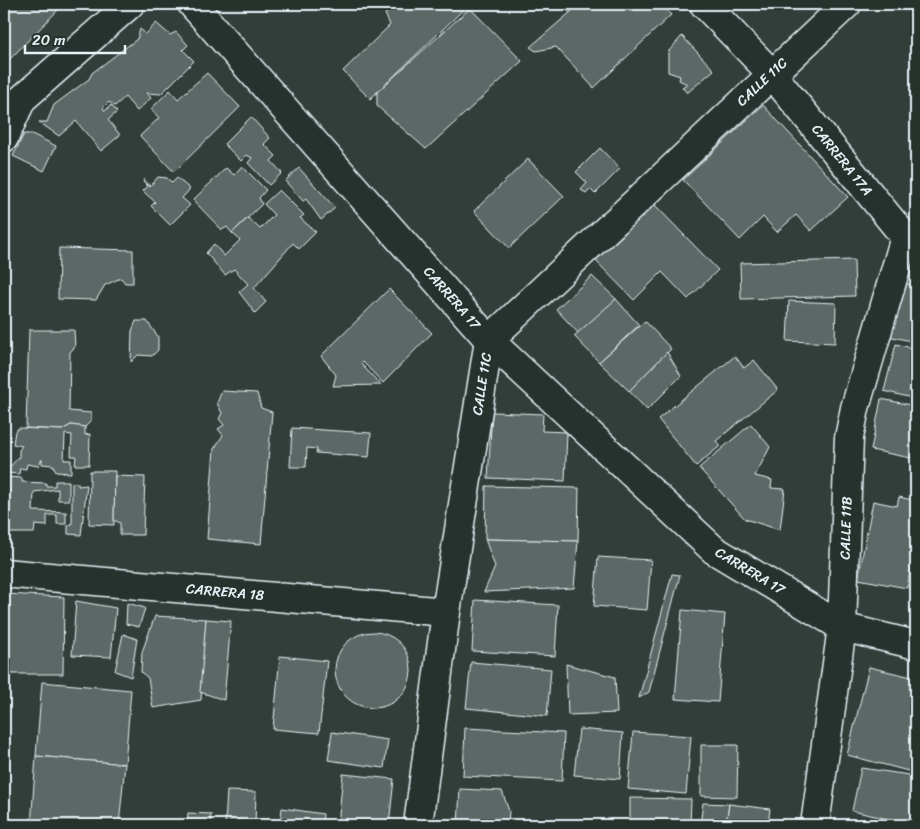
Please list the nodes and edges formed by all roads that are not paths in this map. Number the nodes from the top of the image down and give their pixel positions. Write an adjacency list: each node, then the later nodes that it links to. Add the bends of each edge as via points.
1 (130, 4): 6 (street, via 22,99)
2 (192, 4): 8 (street, CARRERA 17)
3 (704, 4): 5 (street, CARRERA 17A)
4 (847, 4): 5 (street, CALLE 11C)
5 (771, 73): 7 (street, CARRERA 17A); 8 (street, CALLE 11C)
6 (4, 138)
7 (911, 239): 11 (street, CALLE 11B, via 855,408 849,438)
8 (489, 340): 10 (street, CALLE 11C); 11 (street, CARRERA 17, via 714,550)
9 (4, 573): 10 (street, CARRERA 18)
10 (446, 612): 13 (street, CALLE 11C)
11 (842, 627): 12 (street); 14 (street, CALLE 11B)
12 (916, 645)
13 (418, 825)
14 (815, 825)

